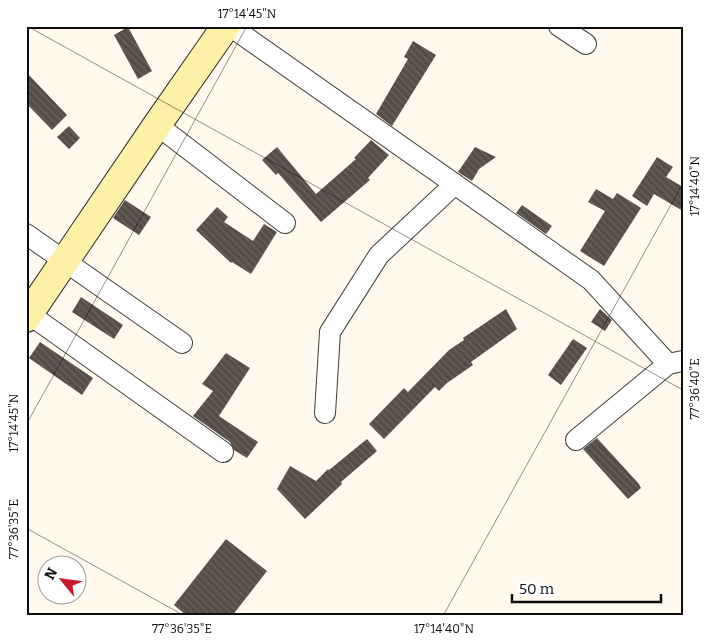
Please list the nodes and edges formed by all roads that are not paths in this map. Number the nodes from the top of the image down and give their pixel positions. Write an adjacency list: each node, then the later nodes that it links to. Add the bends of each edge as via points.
1 (228, 26): 4 (main road); 5 (street)
2 (559, 26): 3 (street)
3 (586, 44)
4 (157, 125): 6 (street); 8 (main road)
5 (455, 184): 11 (street, via 591,280); 12 (street, via 379,255 330,332)
6 (285, 223)
7 (26, 234): 8 (street)
8 (64, 261): 9 (main road); 10 (street)
9 (28, 316): 14 (street)
10 (182, 343)
11 (675, 363): 13 (street)
12 (325, 413)
13 (576, 440)
14 (223, 452)

